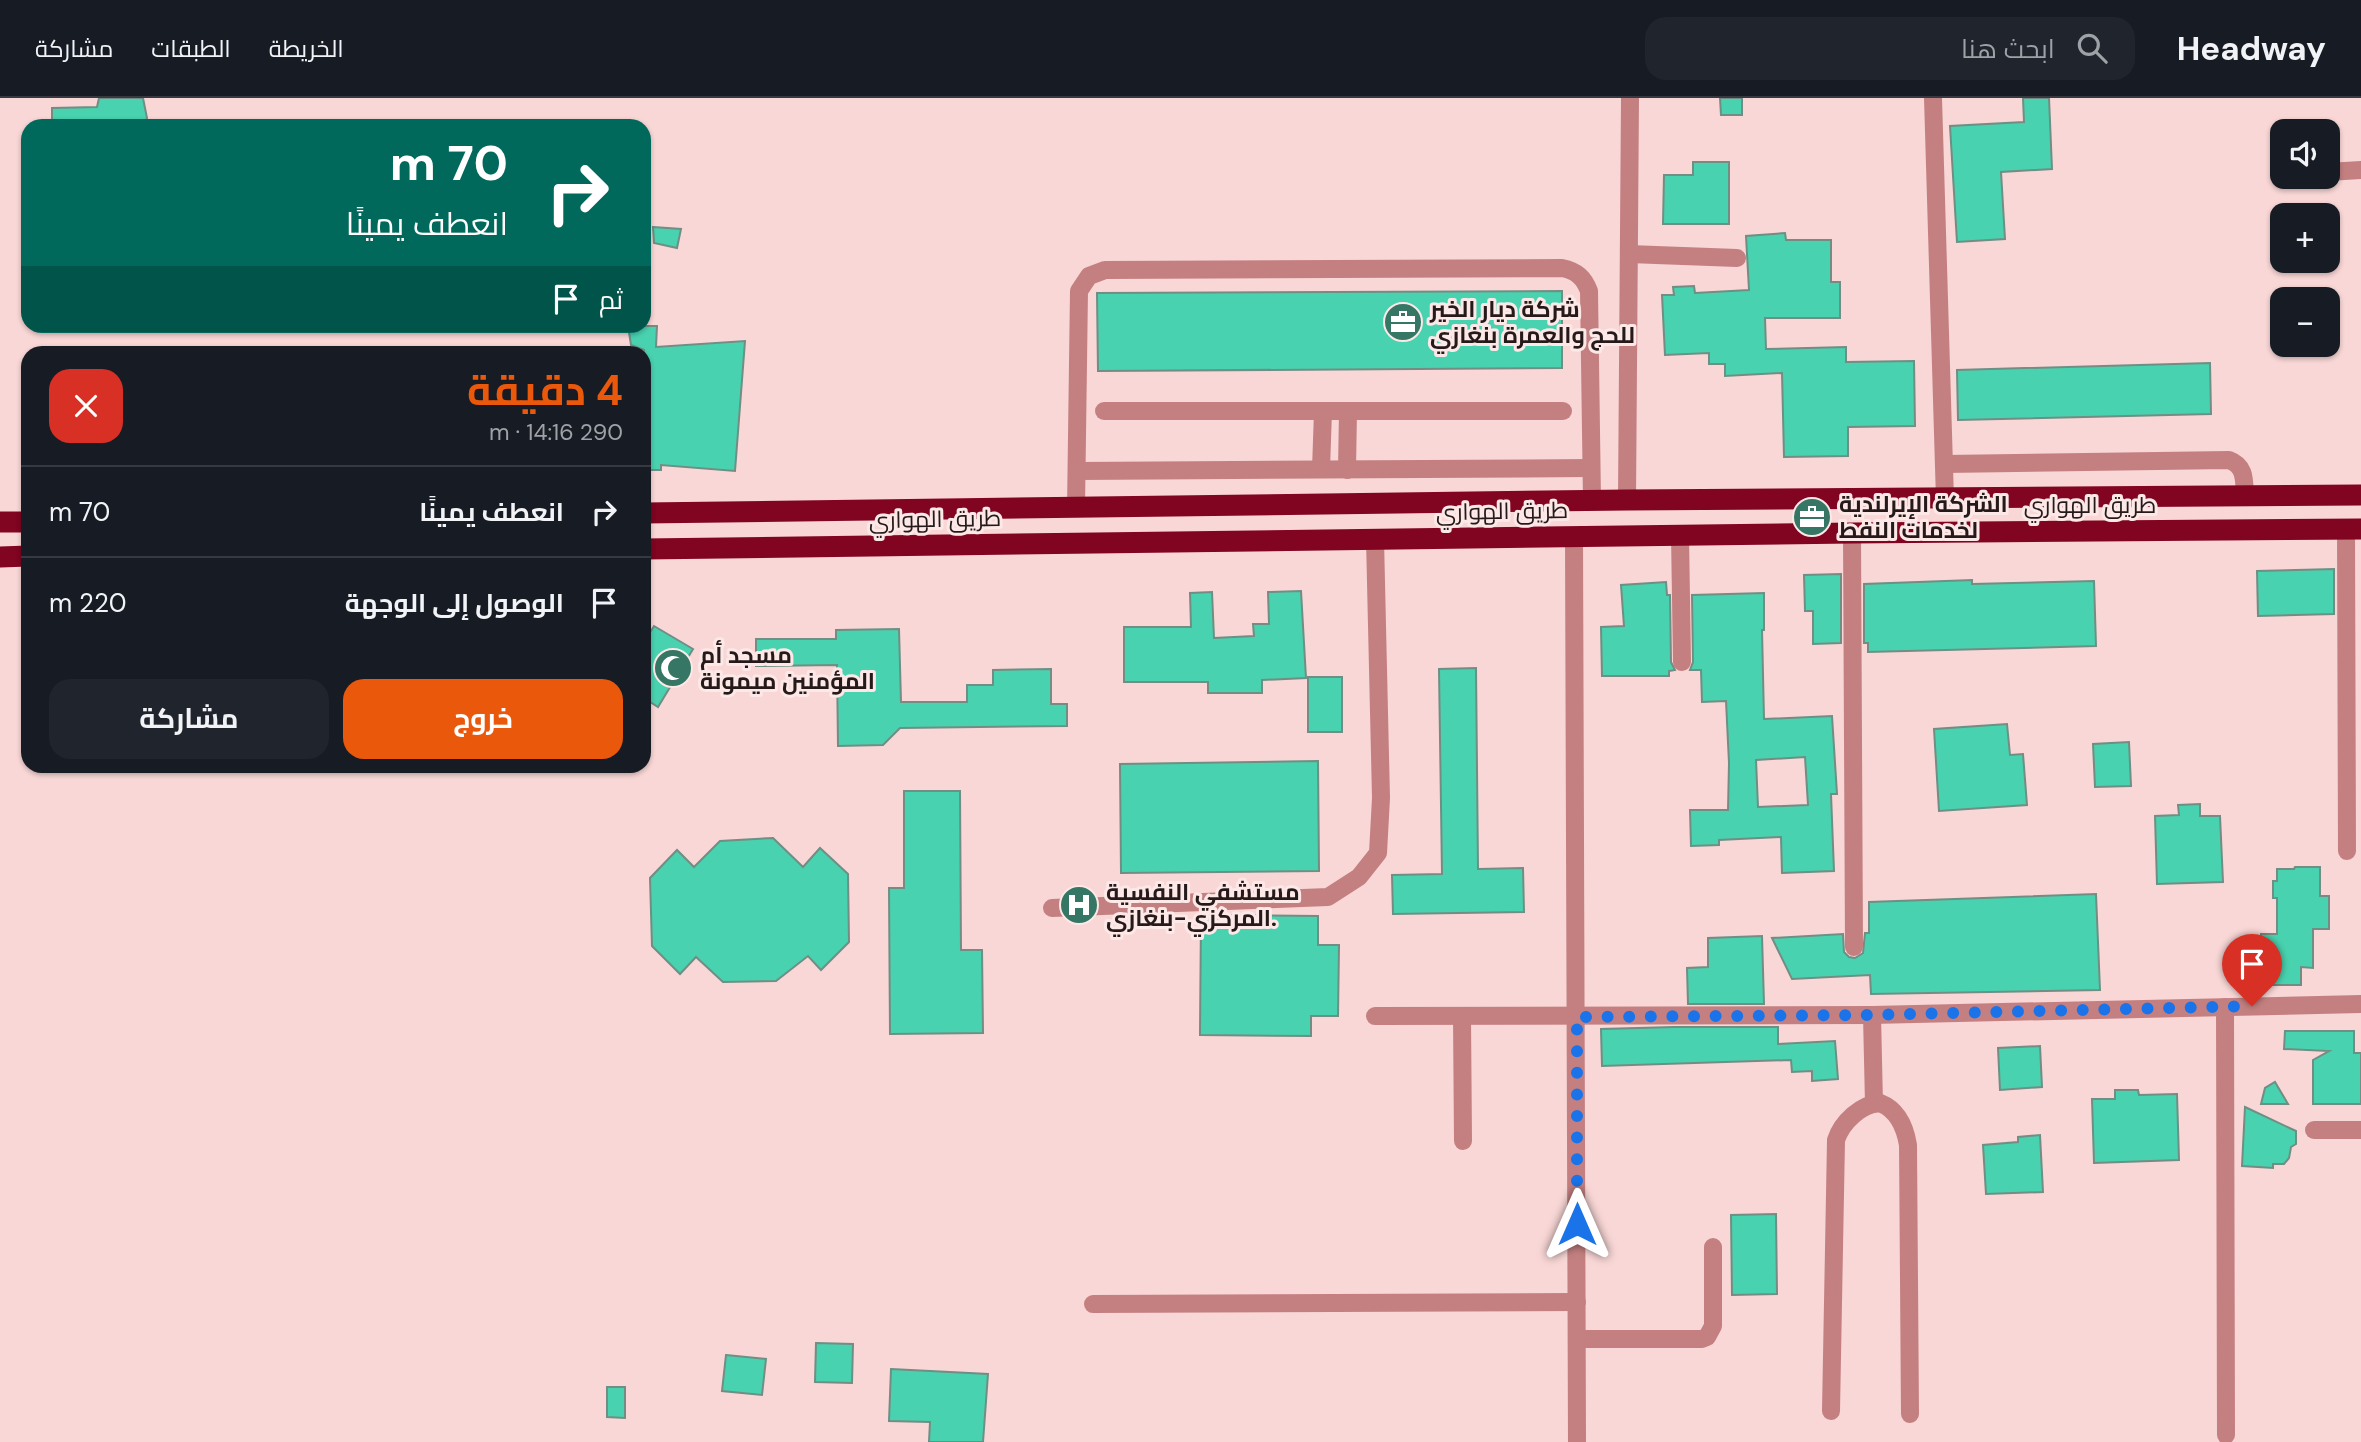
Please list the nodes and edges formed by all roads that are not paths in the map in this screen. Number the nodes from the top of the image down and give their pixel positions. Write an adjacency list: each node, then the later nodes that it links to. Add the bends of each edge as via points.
1 (1630, 98): 5 (street)
2 (1933, 98): 11 (street)
3 (2361, 170): 4 (street)
4 (2340, 171)
5 (1629, 254): 6 (street); 18 (street)
6 (1737, 258)
7 (1104, 411): 8 (street)
8 (1323, 411): 9 (street); 13 (street)
9 (1348, 411): 10 (street); 14 (street)
10 (1563, 411)
11 (1944, 464): 17 (street, via 2229,460 2243,470); 19 (street)
12 (1591, 468): 14 (street); 15 (street, via 1589,291 1582,277 1570,270 1105,270 1089,276 1079,291); 20 (street)
13 (1321, 470): 14 (street); 15 (street)
14 (1347, 470)
15 (1077, 471): 21 (street)
16 (2361, 495): 17 (highway, طريق الهواري)
17 (2245, 497): 19 (highway, طريق الهواري)
18 (1628, 500): 19 (highway, طريق الهواري); 20 (highway, طريق الهواري)
19 (1945, 500)
20 (1592, 501): 21 (highway, طريق الهواري)
21 (1076, 508): 22 (highway, طريق الهواري)
22 (651, 513)
23 (0, 522): 24 (highway)
24 (21, 522)
25 (2353, 529): 26 (highway, طريق الهواري); 34 (street)
26 (1852, 533): 27 (highway, طريق الهواري); 36 (street)
27 (1680, 535): 28 (highway, طريق الهواري); 33 (street)
28 (1574, 537): 29 (highway, طريق الهواري); 42 (street)
29 (1375, 540): 30 (highway, طريق الهواري); 35 (street, via 1381,798 1378,853 1359,877 1328,897)
30 (651, 549)
31 (21, 556): 32 (highway)
32 (0, 557)
33 (1682, 662)
34 (2347, 851)
35 (1052, 908)
36 (1854, 947)
37 (2361, 1004): 38 (street)
38 (2225, 1007): 39 (street); 53 (street)
39 (1872, 1015): 42 (street); 43 (street)
40 (1375, 1016): 41 (street)
41 (1462, 1017): 42 (street); 46 (street)
42 (1577, 1017): 48 (street)
43 (1874, 1104): 51 (street, via 1848,1120 1836,1140); 52 (street, via 1892,1110 1908,1144)
44 (2314, 1130): 45 (street)
45 (2361, 1130)
46 (1463, 1141)
47 (1713, 1247): 50 (street, via 1713,1326 1707,1337)
48 (1577, 1302): 49 (street); 50 (street)
49 (1093, 1304)
50 (1577, 1339): 54 (street)
51 (1831, 1412)
52 (1910, 1414)
53 (2226, 1435)
54 (1577, 1442)

